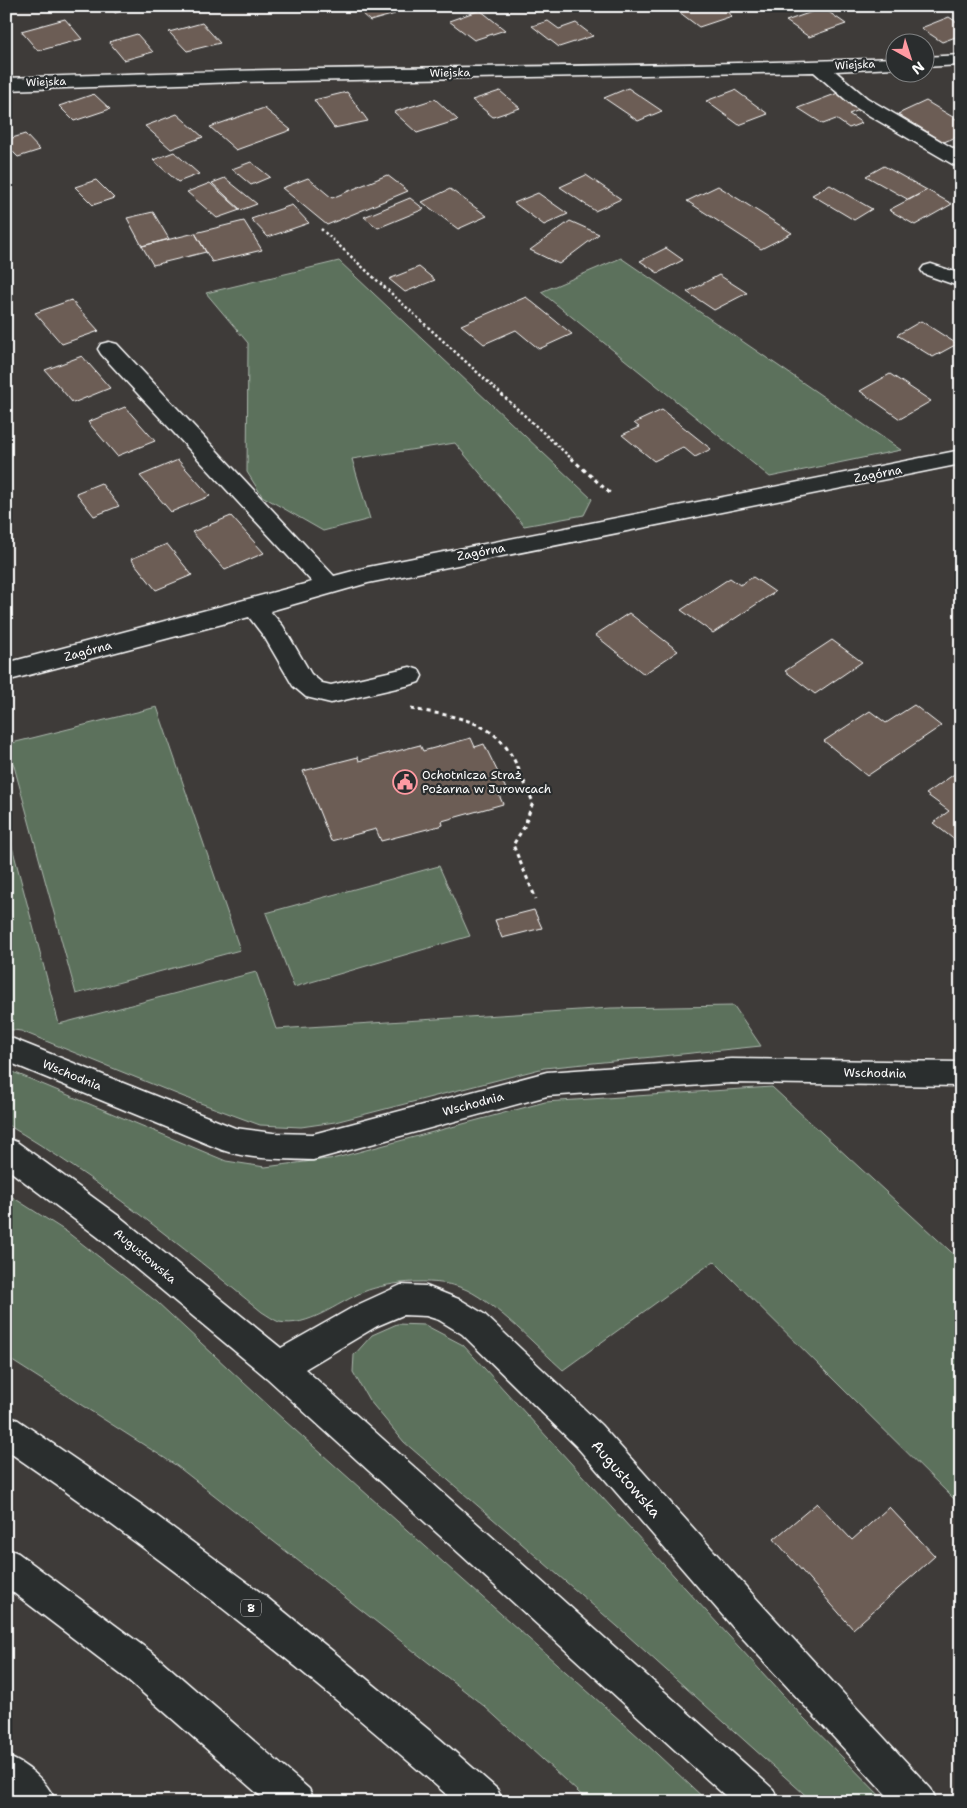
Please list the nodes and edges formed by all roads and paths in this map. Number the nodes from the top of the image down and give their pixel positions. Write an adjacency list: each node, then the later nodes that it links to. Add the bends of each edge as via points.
1 (961, 60): 2 (main road)
2 (934, 61)
3 (884, 64): 4 (main road, Wiejska)
4 (819, 67): 5 (main road, Wiejska, via 238,76); 6 (main road, via 860,102)
5 (6, 84)
6 (961, 161)
7 (321, 229): 12 (path, via 616,499)
8 (931, 270): 9 (main road)
9 (961, 280)
10 (109, 349): 13 (main road)
11 (961, 457): 12 (main road, Zagórna)
12 (631, 523): 13 (main road, Zagórna, via 368,575)
13 (329, 586): 14 (main road, Zagórna)
14 (254, 607): 15 (main road, Zagórna); 17 (main road, via 274,632 302,680 315,690 331,694)
15 (6, 672)
16 (410, 676): 17 (main road)
17 (381, 683): 18 (path, via 403,708 482,726 498,738 518,769 533,802 513,845)
18 (536, 899)
19 (6, 1048): 20 (main road, Wschodnia, via 233,1140 273,1146 313,1147 547,1084 730,1071)
20 (961, 1074)
21 (6, 1151): 22 (main road, Augustowska, via 109,1227)
22 (279, 1367): 29 (main road, Augustowska); 30 (main road, Augustowska, via 366,1316 401,1300 426,1301 473,1324 589,1436 750,1619)
23 (6, 1431): 28 (main road, 8, via 77,1478 275,1626)
24 (6, 1565): 27 (main road, via 141,1667)
25 (6, 1774): 26 (main road)
26 (37, 1802)
27 (296, 1802)
28 (484, 1802)
29 (760, 1802)
30 (918, 1802)

